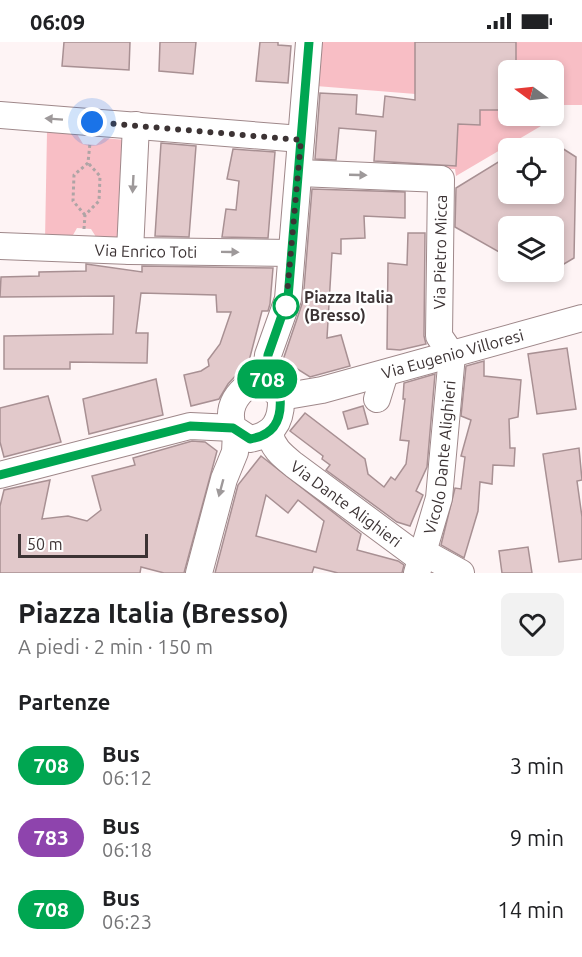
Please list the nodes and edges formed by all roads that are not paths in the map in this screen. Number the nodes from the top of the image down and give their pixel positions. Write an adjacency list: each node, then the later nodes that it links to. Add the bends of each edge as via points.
1 (309, 42): 4 (street)
2 (0, 115): 3 (street, one-way to 2)
3 (136, 125): 4 (street); 7 (street, one-way to 7)
4 (301, 140): 5 (street)
5 (299, 173): 8 (street); 10 (street, Via Pietro Micca, one-way to 10, via 441,179 439,336)
6 (0, 246): 7 (street, Via Enrico Toti)
7 (130, 251): 8 (street, Via Enrico Toti, one-way to 8)
8 (291, 253): 13 (street, via 288,298 268,355 266,373)
9 (582, 318): 10 (street, Via Eugenio Villoresi)
10 (452, 355): 11 (street, Via Eugenio Villoresi); 16 (street, Vicolo Dante Alighieri, via 439,498)
11 (385, 373): 12 (street); 13 (street, Via Eugenio Villoresi, via 325,400)
12 (377, 399)
13 (275, 408): 14 (street, via 250,439); 14 (street, via 250,384 235,397 230,413); 16 (street, Via Dante Alighieri, via 271,441 279,452 298,461)
14 (234, 430): 15 (street, via 190,426); 17 (street, one-way to 17, via 235,452)
15 (0, 475)
16 (420, 561): 18 (street, Via Dante Alighieri)
17 (199, 573)
18 (461, 573)

